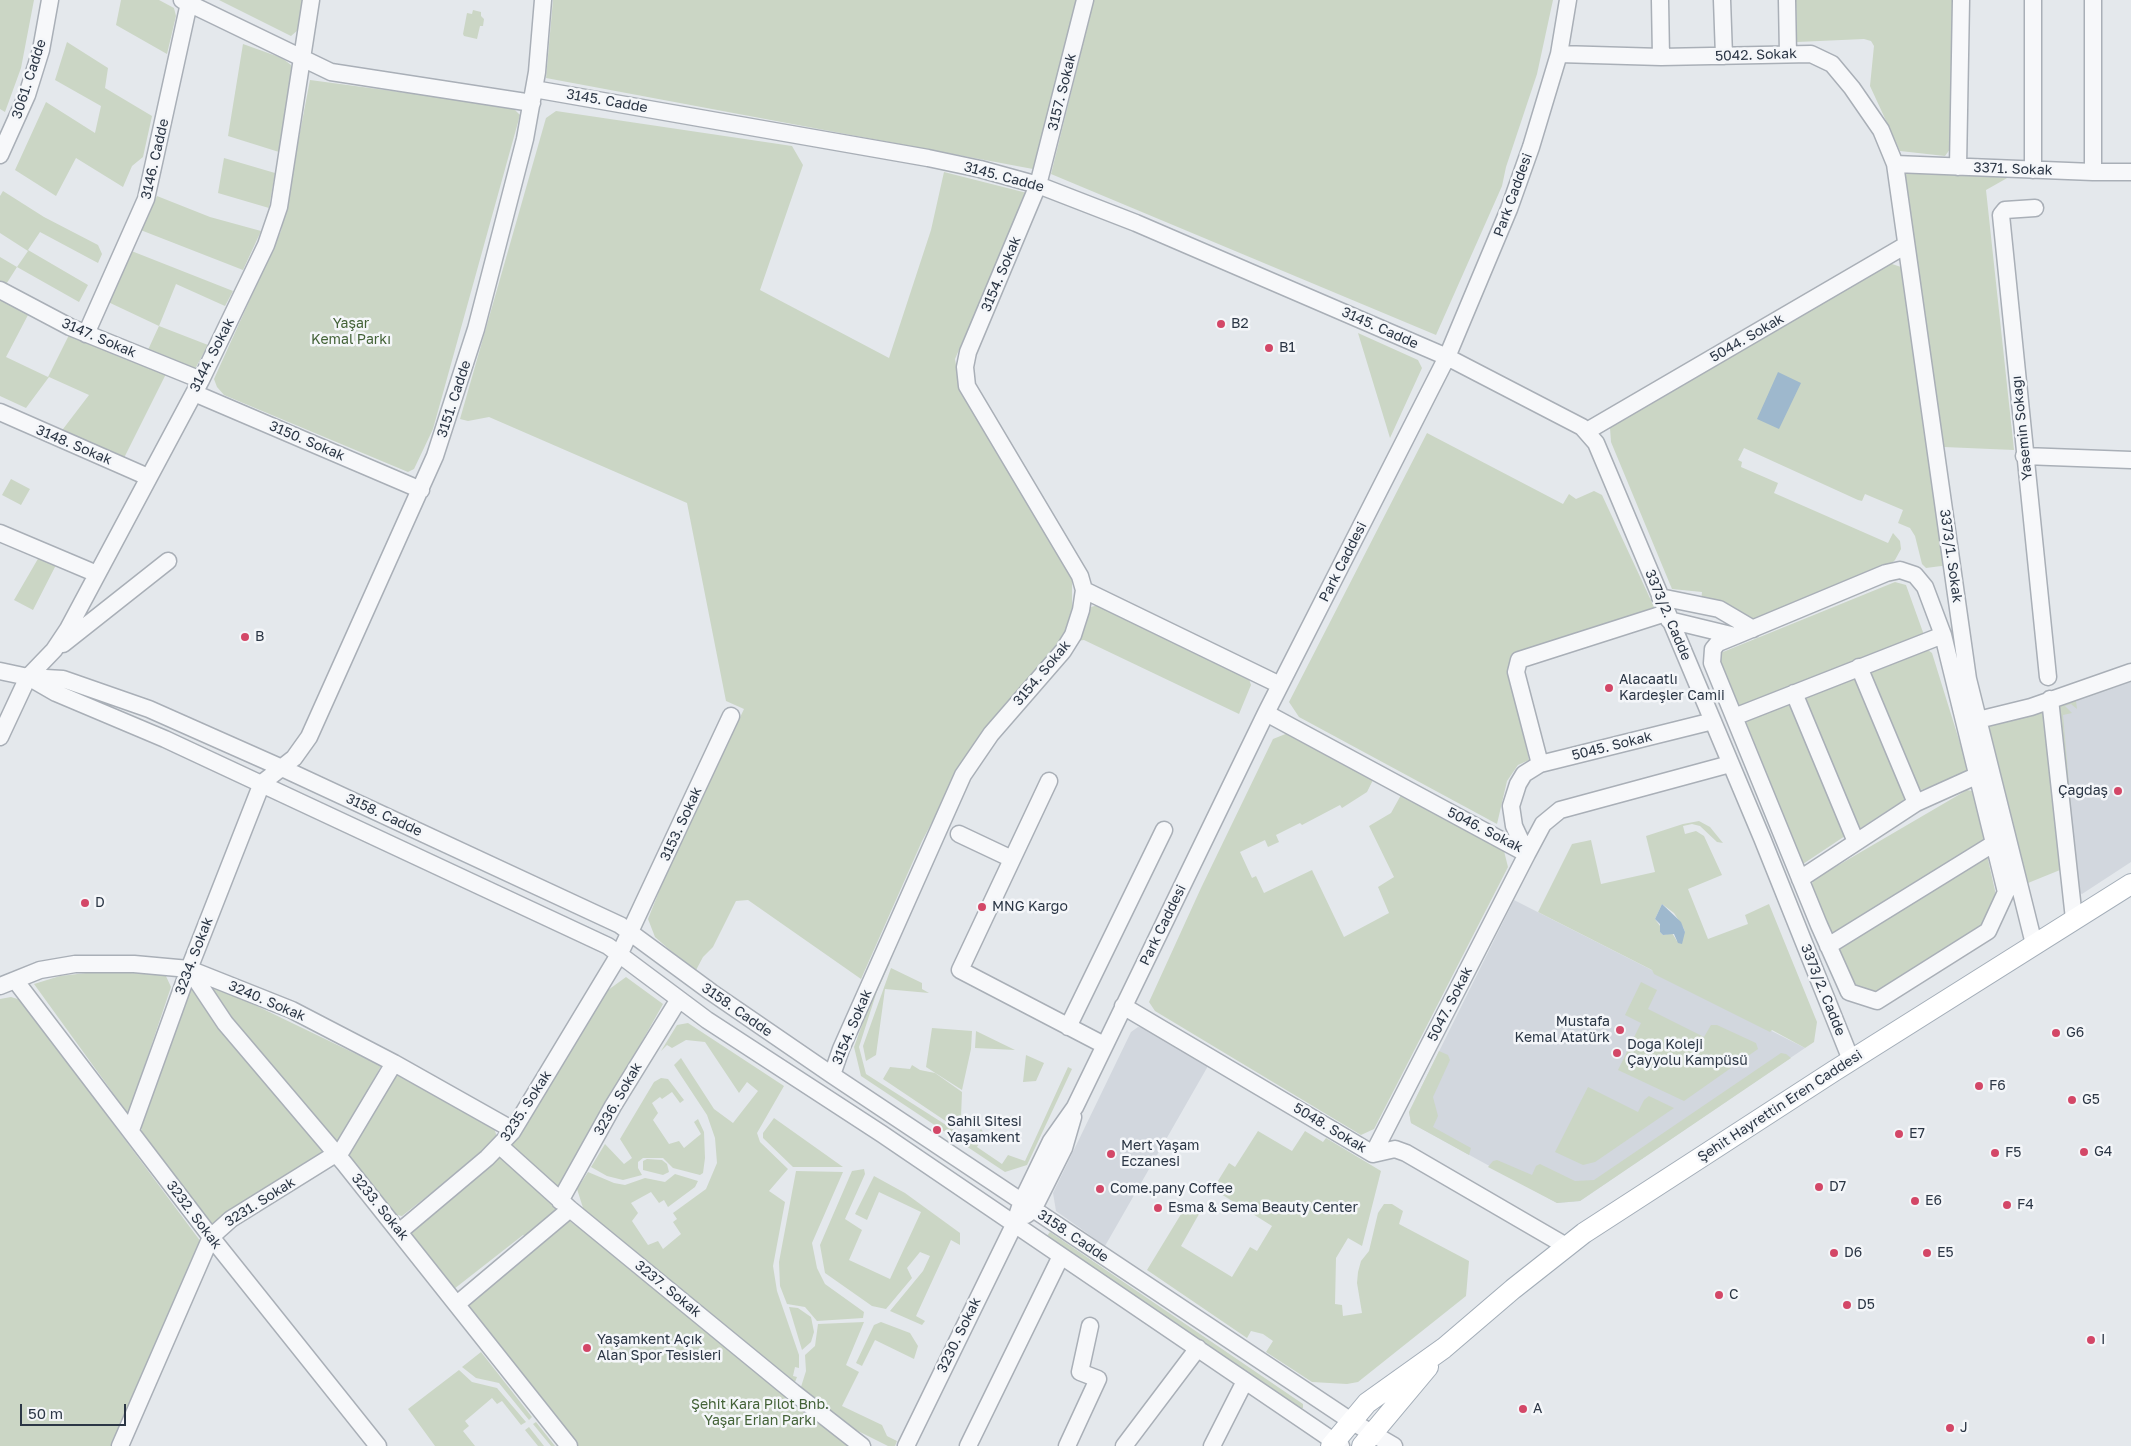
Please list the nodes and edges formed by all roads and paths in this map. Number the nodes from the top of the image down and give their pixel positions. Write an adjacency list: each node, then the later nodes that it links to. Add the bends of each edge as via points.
1 (50, 0): 19 (street, 3061. Cadde, via 27,95)
2 (311, 0): 17 (street, 3144. Sokak)
3 (543, 0): 18 (street, 3151. Cadde)
4 (1085, 0): 25 (street, 3157. Sokak)
5 (1568, 0): 13 (street, Park Caddesi)
6 (1660, 0): 16 (street)
7 (1722, 0): 15 (street)
8 (1786, 0): 14 (street)
9 (1961, 0): 21 (street)
10 (2033, 0): 22 (street)
11 (2093, 0): 23 (street)
12 (186, 2): 17 (street, 3145. Cadde); 29 (street, 3146. Cadde, via 146,199)
13 (1558, 54): 16 (street, 5042. Sokak); 30 (street, Park Caddesi, via 1509,209)
14 (1788, 54): 15 (street, 5042. Sokak); 20 (street, 5042. Sokak, via 1810,54 1832,64 1881,130)
15 (1724, 56): 16 (street, 5042. Sokak)
16 (1661, 57)
17 (302, 60): 18 (street, 3145. Cadde, via 337,73); 31 (street, 3144. Sokak, via 274,226)
18 (533, 96): 25 (street, 3145. Cadde, via 928,158); 37 (street, 3151. Cadde, via 508,209 476,329 450,415)
19 (0, 155)
20 (1895, 164): 21 (street, 3371. Sokak); 27 (street, 3373/1. Sokak)
21 (1958, 167): 22 (street, 3371. Sokak)
22 (2033, 170): 23 (street, 3371. Sokak)
23 (2094, 172): 24 (street, 3371. Sokak)
24 (2131, 172)
25 (1038, 185): 30 (street, 3145. Cadde, via 1136,223); 41 (street, 3154. Sokak, via 968,352 965,377 967,386 1080,576)
26 (2035, 208): 34 (street, Yasemin Sokağı, via 2004,210 2001,215)
27 (1906, 246): 33 (street, 5044. Sokak); 58 (street, 3373/1. Sokak, via 1965,662)
28 (0, 290): 29 (street, 3147. Sokak)
29 (86, 334): 31 (street, 3147. Sokak)
30 (1447, 357): 33 (street, 3373/2. Cadde, via 1570,419); 52 (street, Park Caddesi)
31 (197, 387): 36 (street, 3144. Sokak); 37 (street, 3150. Sokak)
32 (0, 412): 36 (street, 3148. Sokak)
33 (1587, 431): 42 (street, 3373/2. Cadde, via 1596,443)
34 (2024, 456): 35 (street); 51 (street, Yasemin Sokağı)
35 (2131, 460)
36 (148, 477): 40 (street, 3144. Sokak)
37 (421, 490): 63 (street, 3151. Cadde, via 309,737 299,753)
38 (0, 534): 40 (street)
39 (168, 561): 46 (street)
40 (97, 574): 46 (street, 3144. Sokak, via 64,637)
41 (1084, 590): 52 (street); 90 (street, 3154. Sokak, via 1079,618 1068,643 987,739 957,787)
42 (1665, 610): 43 (street, via 1719,609); 45 (street); 59 (street, 3373/2. Cadde); 61 (street, via 1519,660 1516,672)
43 (1753, 629): 44 (street, via 1886,572 1900,570 1915,575 1925,587); 45 (street)
44 (1942, 635): 47 (street); 64 (street)
45 (1735, 636): 57 (street, via 1718,643 1711,656)
46 (48, 656): 50 (street, 3144. Sokak)
47 (1859, 667): 53 (street); 67 (street)
48 (0, 671): 50 (street, 3158. Cadde)
49 (2131, 672): 54 (street)
50 (28, 677): 60 (street, 3144. Sokak); 63 (street, 3158. Cadde, via 63,679 95,689 174,719); 66 (street, 3158. Cadde, via 56,693)
51 (2048, 677)
52 (1280, 685): 55 (street, Park Caddesi)
53 (1794, 693): 57 (street); 70 (street)
54 (2050, 699): 58 (street); 76 (street)
55 (1266, 713): 72 (street, 5046. Sokak); 85 (street, Park Caddesi)
56 (731, 716): 77 (street, 3153. Sokak)
57 (1734, 717): 74 (street)
58 (1978, 720): 78 (street, 3373/1. Sokak)
59 (1713, 721): 61 (street, 5045. Sokak); 62 (street, 3373/2. Cadde)
60 (0, 737)
61 (1540, 764): 72 (street, 5045. Sokak, via 1524,774 1511,806 1517,834)
62 (1730, 764): 72 (street, 5046. Sokak, via 1560,810 1543,824); 88 (street, 3373/2. Cadde)
63 (282, 768): 66 (street, 3151. Cadde); 77 (street, 3158. Cadde)
64 (1976, 776): 67 (street); 71 (street)
65 (1049, 781): 73 (street)
66 (262, 784): 80 (street, 3158. Cadde); 81 (street, 3234. Sokak)
67 (1916, 803): 70 (street)
68 (1164, 830): 86 (street)
69 (959, 834): 73 (street)
70 (1856, 842): 74 (street)
71 (1993, 844): 79 (street); 79 (street, via 2006,892 1988,931 1877,1001 1848,992)
72 (1527, 854): 95 (street, 5047. Sokak)
73 (1012, 859): 86 (street, via 960,970)
74 (1800, 879): 79 (street)
75 (2131, 884): 76 (main road, Şehit Hayrettin Eren Caddesi)
76 (2074, 919): 78 (main road, Şehit Hayrettin Eren Caddesi)
77 (631, 932): 80 (street, 3153. Sokak); 90 (street, 3158. Cadde, via 711,992)
78 (2034, 944): 88 (main road, Şehit Hayrettin Eren Caddesi)
79 (1828, 946)
80 (620, 953): 84 (street, 3158. Cadde); 92 (street, 3235. Sokak)
81 (188, 969): 82 (street, 3240. Sokak, via 134,964 75,964 52,967); 89 (street, 3240. Sokak, via 292,1010); 91 (street, 3234. Sokak); 94 (street, 3233. Sokak, via 225,1023)
82 (15, 980): 83 (street, 3240. Sokak); 91 (street, 3232. Sokak)
83 (0, 986)
84 (678, 1000): 96 (street, 3236. Sokak, via 618,1098); 98 (street, 3158. Cadde)
85 (1123, 1006): 87 (street, Park Caddesi); 95 (street, 5048. Sokak)
86 (1068, 1027): 87 (street)
87 (1104, 1045): 97 (street, Park Caddesi, via 1075,1107 1051,1141)
88 (1851, 1060): 101 (main road, Şehit Hayrettin Eren Caddesi)
89 (394, 1063): 92 (street, 3240. Sokak); 94 (street, 3231. Sokak, via 347,1143)
90 (832, 1075): 97 (street, 3158. Cadde)
91 (131, 1130): 100 (street, 3232. Sokak)
92 (513, 1130): 93 (street, 3235. Sokak)
93 (500, 1146): 96 (street, 3237. Sokak); 99 (street, 3235. Sokak)
94 (337, 1154): 99 (street, 3233. Sokak); 100 (street, 3231. Sokak, via 231,1219)
95 (1373, 1154): 101 (street, 5048. Sokak, via 1401,1150)
96 (565, 1205): 103 (street, 3236. Sokak); 114 (street, 3237. Sokak)
97 (1027, 1206): 98 (street, 3230. Sokak); 108 (street, 3158. Cadde)
98 (1014, 1224): 102 (street, 3158. Cadde); 115 (street, 3230. Sokak)
99 (400, 1232): 103 (street, 3233. Sokak)
100 (211, 1237): 111 (street, 3231. Sokak); 112 (street, 3232. Sokak)
101 (1566, 1246): 106 (main road, Şehit Hayrettin Eren Caddesi)
102 (1061, 1256): 105 (street, 3158. Cadde); 116 (street)
103 (457, 1304): 113 (street, 3233. Sokak)
104 (1090, 1326): 117 (street, via 1080,1372 1098,1379)
105 (1198, 1348): 107 (street, 3158. Cadde); 118 (street)
106 (1444, 1348): 108 (main road, Şehit Hayrettin Eren Caddesi, via 1367,1403); 109 (main road, Şehit Hayrettin Eren Caddesi)
107 (1245, 1381): 110 (street, 3158. Cadde); 119 (street)
108 (1351, 1421): 109 (street, 3158. Cadde); 110 (main road, Şehit Hayrettin Eren Caddesi)
109 (1367, 1440): 120 (street, 3158. Cadde)
110 (1335, 1445)
111 (120, 1446)
112 (378, 1446)
113 (569, 1446)
114 (862, 1446)
115 (906, 1446)
116 (968, 1446)
117 (1067, 1446)
118 (1124, 1446)
119 (1212, 1446)
120 (1394, 1446)

